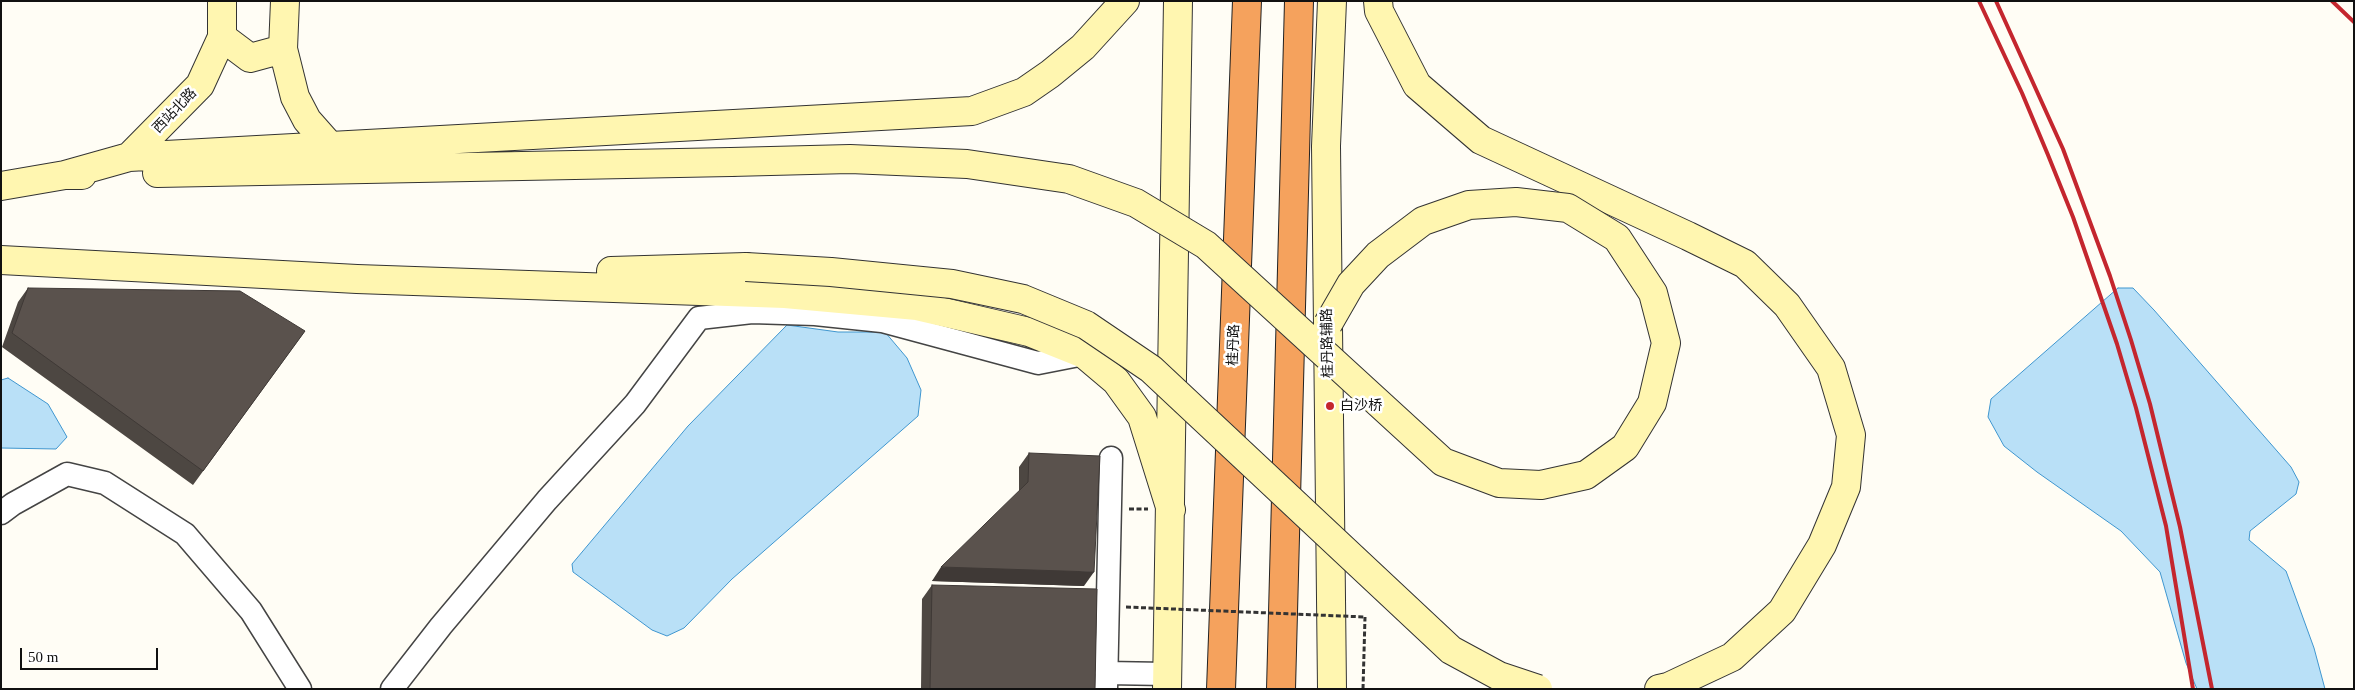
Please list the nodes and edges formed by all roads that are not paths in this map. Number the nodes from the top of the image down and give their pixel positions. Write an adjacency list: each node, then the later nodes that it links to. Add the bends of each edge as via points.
1 (222, 1): 9 (street, 西站北路)
2 (285, 1): 10 (street)
3 (1125, 1): 11 (street, via 1083,47 1050,74 1024,92 972,112)
4 (1178, 1): 20 (street)
5 (1247, 1): 27 (highway, 桂丹路)
6 (1299, 1): 28 (highway)
7 (1332, 1): 17 (street, 桂丹路辅路, via 1326,146)
8 (1378, 1): 30 (street, via 1379,11 1417,85 1481,140 1745,264 1788,305 1831,368 1851,435 1846,486 1822,545 1782,611 1732,657)
9 (222, 37): 10 (street, via 250,58); 12 (street, 西站北路, via 200,86)
10 (283, 49): 11 (street, via 295,97 307,120)
11 (330, 146): 12 (street)
12 (129, 157): 13 (street)
13 (65, 175): 14 (street); 17 (street, bridge, via 850,159 967,164 1069,179 1136,203 1206,245 1443,462 1499,483 1541,485 1586,475 1625,447 1652,403 1666,343 1654,293 1617,238 1568,208 1516,202 1469,205 1423,221 1378,255 1351,284)
14 (1, 186)
15 (1, 260): 16 (street)
16 (357, 279): 18 (street, via 785,294 917,306 1029,332); 29 (street, bridge, via 746,267 952,284 1022,299 1086,325 1151,370 1451,650 1498,676)
17 (1328, 324): 24 (street, 桂丹路辅路)
18 (1084, 354): 20 (street, via 1116,381 1142,417); 26 (street, via 1038,364 882,320 752,312 699,318 635,404 547,500)
19 (1111, 458): 22 (street)
20 (1171, 510): 23 (street)
21 (1, 513): 25 (street, via 67,474 105,483 185,534 252,611)
22 (1106, 681): 23 (street)
23 (1167, 682)
24 (1332, 686)
25 (300, 689)
26 (392, 689)
27 (1220, 689)
28 (1281, 689)
29 (1538, 689)
30 (1659, 689)

